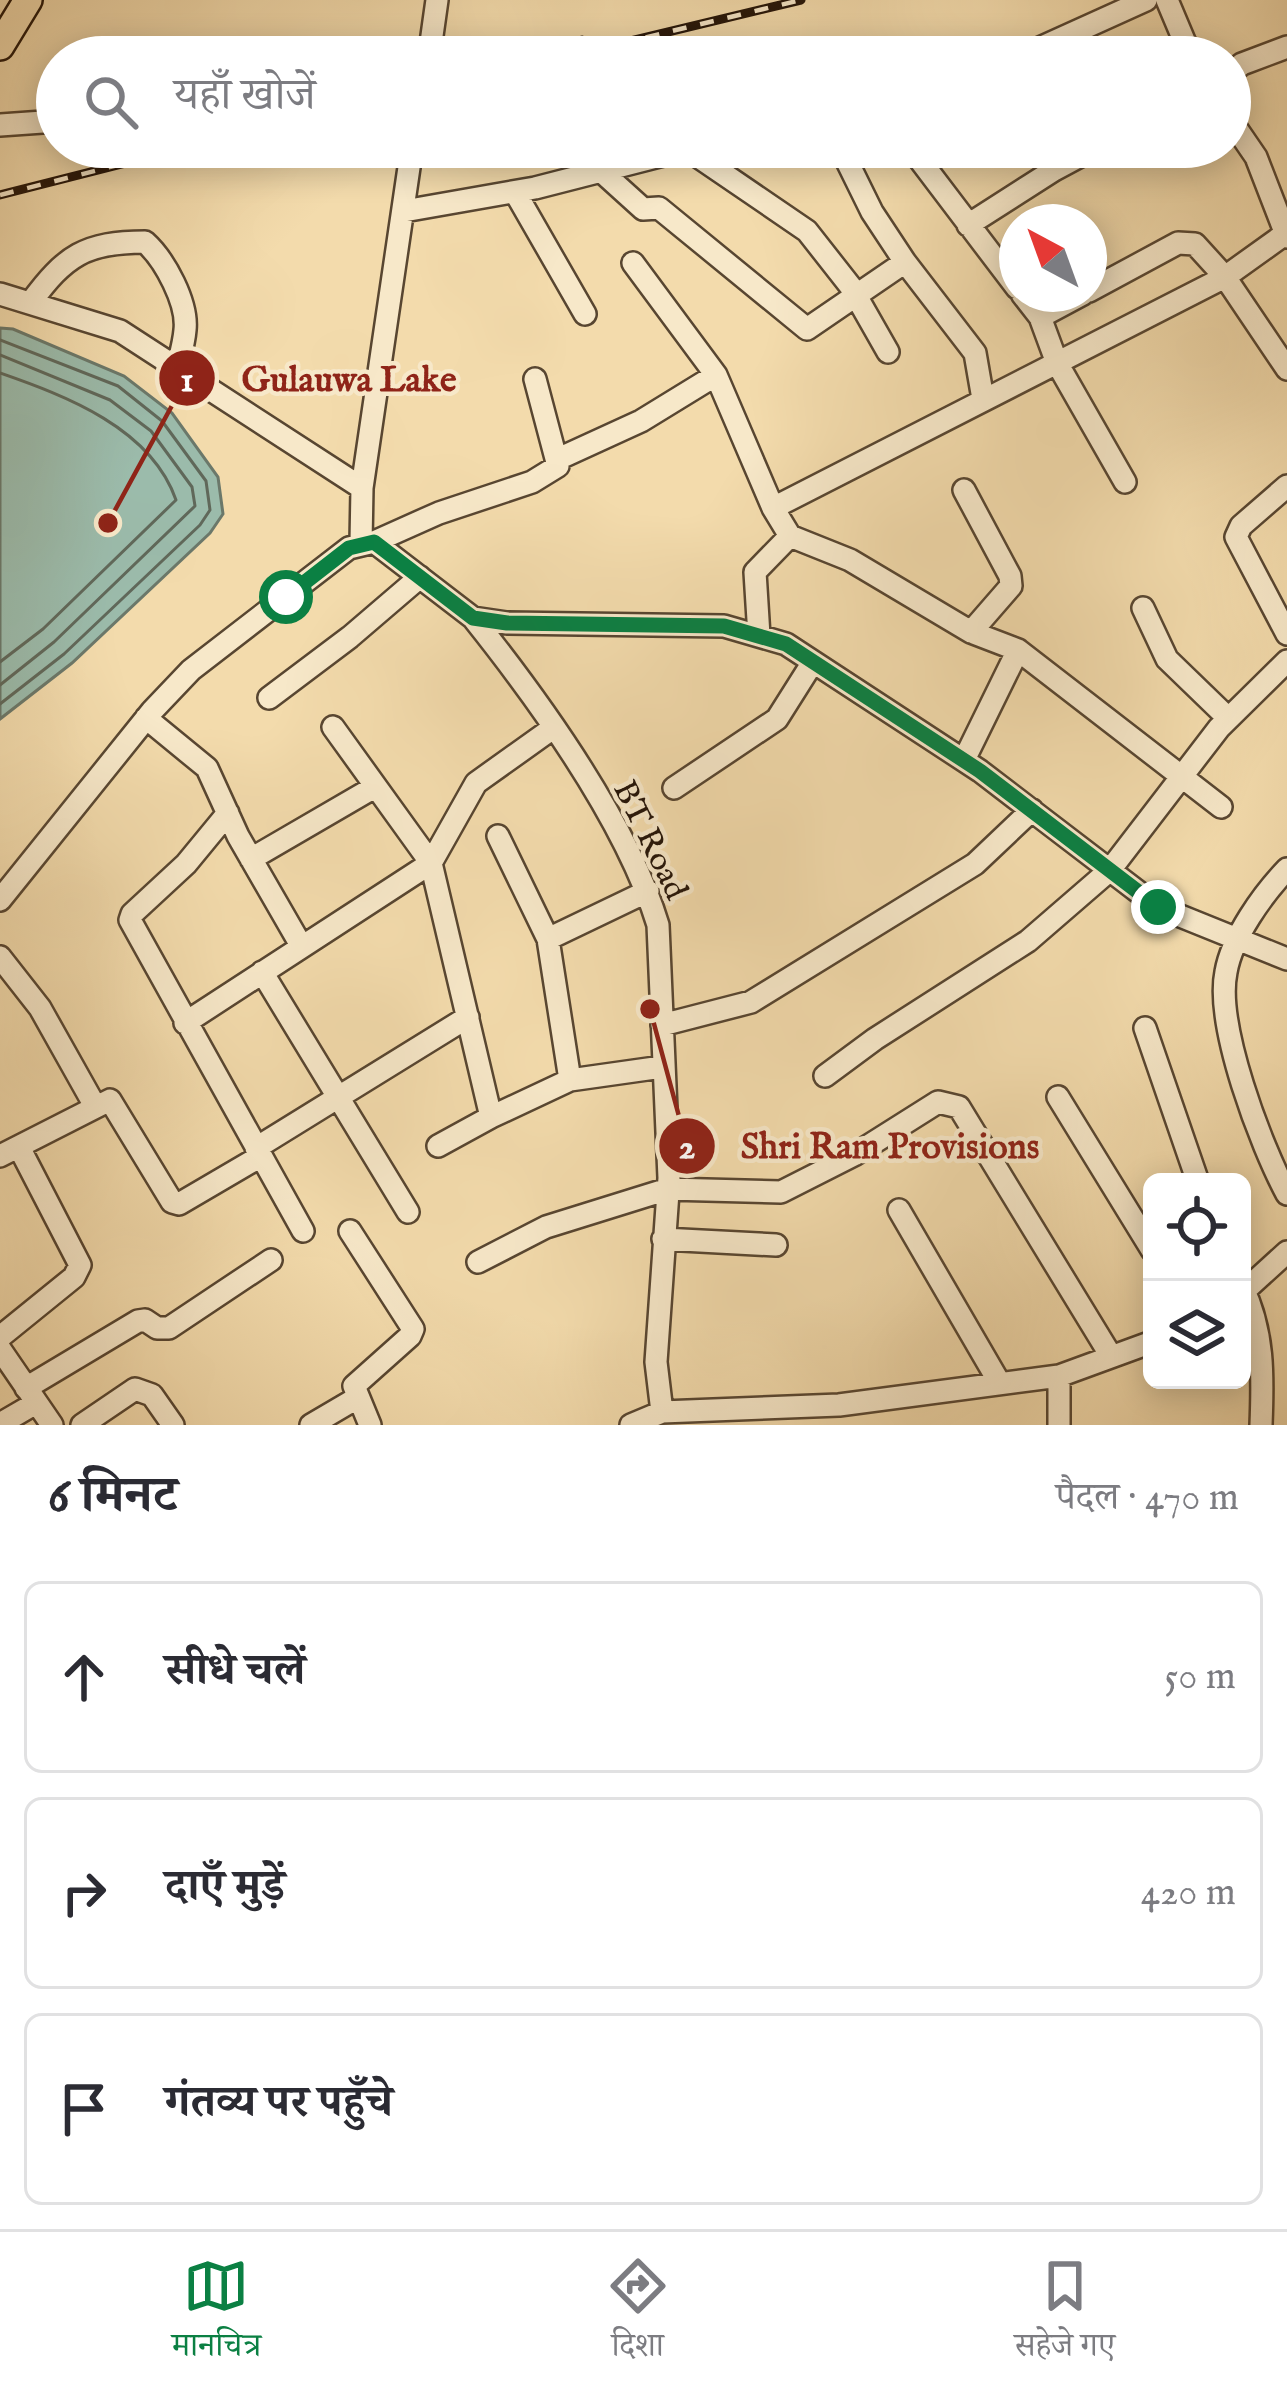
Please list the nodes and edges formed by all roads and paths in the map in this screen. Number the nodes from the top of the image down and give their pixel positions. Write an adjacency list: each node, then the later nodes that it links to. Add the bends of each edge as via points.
1 (28, 0): 8 (main road)
2 (436, 0): 5 (street)
3 (1146, 0): 6 (street)
4 (1167, 0): 7 (street)
5 (432, 36)
6 (1066, 36)
7 (1182, 36)
8 (0, 46)
9 (1287, 47): 10 (street)
10 (1251, 61)
11 (36, 122): 12 (street)
12 (0, 125)
13 (1251, 150): 25 (street)
14 (409, 168): 23 (street)
15 (613, 168): 21 (street)
16 (719, 168): 32 (street, via 807,231)
17 (850, 168): 26 (street)
18 (926, 168): 24 (street)
19 (1058, 168): 20 (street)
20 (1054, 170): 24 (street)
21 (601, 171): 22 (street); 32 (street, via 807,329)
22 (515, 192): 23 (street); 36 (street)
23 (404, 212): 48 (street)
24 (968, 225): 28 (street)
25 (1286, 235): 29 (street)
26 (905, 262): 32 (street); 44 (street, via 975,353)
27 (633, 263): 42 (street)
28 (999, 265)
29 (1225, 278): 30 (street, via 1187,242); 39 (street); 41 (street)
30 (1107, 282)
31 (0, 294): 33 (street)
32 (856, 295): 38 (street)
33 (31, 302): 40 (street, via 120,332); 40 (street, via 72,255 145,242 183,308)
34 (1036, 312): 37 (street)
35 (1049, 312): 37 (street)
36 (585, 314)
37 (1040, 317): 39 (street)
38 (887, 352)
39 (1057, 363): 44 (street); 46 (street)
40 (177, 368): 48 (street)
41 (1287, 369)
42 (716, 375): 45 (street); 50 (street)
43 (535, 379): 45 (street)
44 (983, 399): 50 (street)
45 (558, 459): 52 (street, via 532,482)
46 (1125, 482)
47 (1287, 487): 57 (street, via 1236,537)
48 (362, 488): 52 (street)
49 (964, 490): 56 (street, via 1011,586)
50 (773, 508): 51 (street)
51 (790, 536): 56 (street, via 850,560); 58 (street, via 755,572)
52 (368, 542): 53 (street, BT Road); 63 (street, via 349,548 191,670)
53 (420, 577): 55 (street, BT Road); 62 (street)
54 (1143, 608): 64 (street, via 1167,659)
55 (473, 618): 58 (street, via 724,626); 66 (street, BT Road)
56 (971, 632): 59 (street)
57 (1287, 634)
58 (759, 636): 61 (street)
59 (1018, 650): 67 (street); 68 (street)
60 (1287, 661): 64 (street)
61 (813, 662): 67 (street); 70 (street, via 777,719)
62 (269, 698)
63 (146, 718): 73 (street, via 207,768); 80 (street)
64 (1228, 718): 68 (street)
65 (333, 727): 69 (street)
66 (553, 728): 76 (street, via 476,783); 79 (street, BT Road)
67 (964, 760): 72 (street)
68 (1181, 777): 71 (street); 78 (street)
69 (373, 788): 75 (street); 76 (street)
70 (674, 788)
71 (1221, 807)
72 (1032, 811): 78 (street); 89 (street, via 975,864 752,1002)
73 (228, 813): 75 (street); 88 (street, via 130,917)
74 (497, 836): 81 (street)
75 (251, 859): 83 (street)
76 (431, 863): 83 (street); 87 (street)
77 (1287, 869): 82 (street)
78 (1110, 870): 82 (street, via 1158,907); 92 (street, via 1028,941)
79 (648, 891): 81 (street); 89 (street, BT Road, via 658,926)
80 (0, 900)
81 (548, 939): 93 (street)
82 (1240, 939): 85 (street); 103 (street, via 1225,975 1226,1015 1256,1126)
83 (302, 946): 86 (street)
84 (0, 957): 96 (street, via 40,1008)
85 (1287, 958)
86 (262, 972): 88 (street); 94 (street)
87 (468, 1017): 94 (street); 97 (street)
88 (184, 1022): 100 (street)
89 (662, 1024): 91 (street, BT Road)
90 (1145, 1028): 101 (street)
91 (662, 1066): 93 (street); 102 (street, BT Road)
92 (825, 1076)
93 (570, 1080): 97 (street)
94 (339, 1097): 100 (street); 105 (street)
95 (1058, 1097): 108 (street)
96 (95, 1106): 99 (street); 100 (street, via 114,1103 166,1197 179,1204)
97 (491, 1117): 98 (street)
98 (438, 1146)
99 (10, 1152): 116 (street, via 80,1265)
100 (258, 1152): 106 (street)
101 (1195, 1173)
102 (668, 1189): 109 (street, BT Road); 113 (street, via 526,1234); 119 (street, via 782,1192 950,1102)
103 (1287, 1194)
104 (899, 1210): 121 (street)
105 (408, 1212)
106 (303, 1231)
107 (350, 1231): 123 (street, via 412,1329 357,1379)
108 (1143, 1235)
109 (663, 1239): 110 (street); 124 (street, BT Road, via 656,1362)
110 (776, 1245)
111 (1287, 1252): 114 (street)
112 (271, 1260): 122 (street, via 169,1328 138,1321)
113 (478, 1262)
114 (1251, 1283)
115 (1251, 1307): 134 (street, via 1261,1346)
116 (0, 1336)
117 (1143, 1345): 119 (street)
118 (0, 1349): 122 (street)
119 (1111, 1356): 120 (street)
120 (1059, 1376): 121 (street); 133 (street)
121 (999, 1382): 125 (street)
122 (31, 1395): 126 (street); 127 (street)
123 (358, 1398): 130 (street); 131 (street)
124 (662, 1412): 125 (street); 132 (street)
125 (812, 1416)
126 (0, 1424)
127 (52, 1425)
128 (82, 1425): 129 (street, via 136,1389 152,1395)
129 (173, 1425)
130 (311, 1425)
131 (370, 1425)
132 (631, 1425)
133 (1058, 1425)
134 (1261, 1425)

